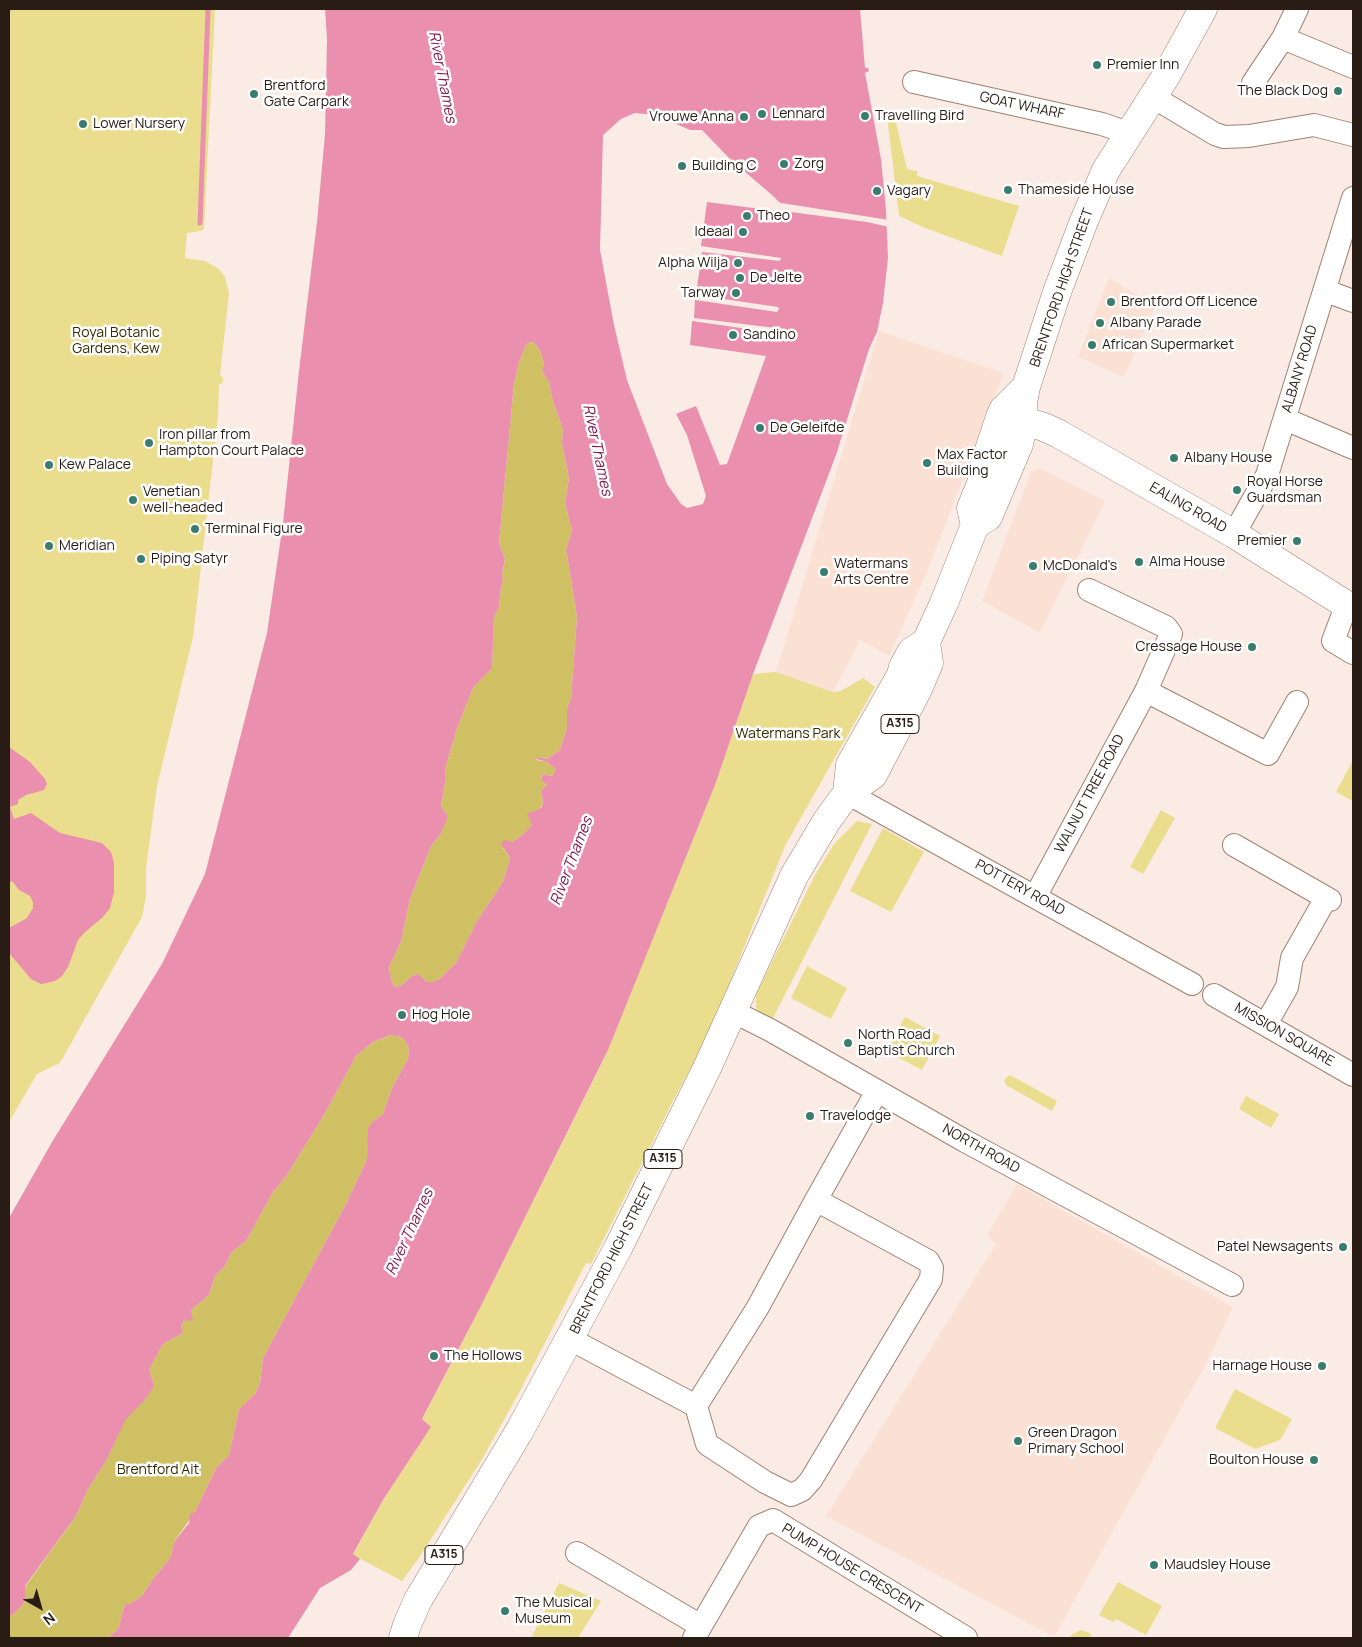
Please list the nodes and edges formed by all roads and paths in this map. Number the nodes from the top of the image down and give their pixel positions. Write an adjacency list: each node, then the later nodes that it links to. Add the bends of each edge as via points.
1 (1203, 9): 7 (main road, BRENTFORD HIGH STREET / A315)
2 (1297, 9): 3 (street)
3 (1283, 38): 4 (street); 6 (street)
4 (1353, 67)
5 (914, 82): 8 (street, GOAT WHARF, via 1102,124)
6 (1253, 83)
7 (1153, 97): 8 (main road, BRENTFORD HIGH STREET / A315); 9 (street, via 1224,137 1314,125)
8 (1128, 133): 13 (main road, BRENTFORD HIGH STREET / A315, via 1106,170 1084,221)
9 (1353, 135)
10 (1353, 198): 11 (street, ALBANY ROAD)
11 (1326, 291): 12 (street); 14 (street, ALBANY ROAD)
12 (1353, 301)
13 (1026, 387): 15 (main road, BRENTFORD HIGH STREET / A315); 16 (main road, BRENTFORD HIGH STREET / A315, via 1003,410)
14 (1284, 419): 17 (street); 19 (street, ALBANY ROAD, via 1267,475)
15 (1024, 421): 16 (main road, via 1004,426); 18 (main road, BRENTFORD HIGH STREET / A315, via 1020,444 993,508 988,517); 19 (main road, EALING ROAD, via 1059,434)
16 (996, 432): 18 (main road, BRENTFORD HIGH STREET / A315, via 971,508)
17 (1353, 448)
18 (975, 524): 25 (main road, BRENTFORD HIGH STREET / A315, via 926,642 929,663 918,689 873,775)
19 (1234, 534): 21 (main road, EALING ROAD)
20 (1089, 590): 23 (street, WALNUT TREE ROAD, via 1166,627 1171,634)
21 (1350, 606): 22 (street, EALING ROAD, via 1333,642)
22 (1353, 653)
23 (1146, 691): 24 (street, via 1268,754); 27 (street, WALNUT TREE ROAD)
24 (1297, 702)
25 (847, 793): 27 (street, POTTERY ROAD); 30 (main road, BRENTFORD HIGH STREET / A315, via 811,845 786,891)
26 (1234, 844): 31 (street, via 1328,899 1292,958 1287,987)
27 (1035, 897): 28 (street, POTTERY ROAD)
28 (1192, 984)
29 (1214, 995): 31 (street, MISSION SQUARE)
30 (732, 1011): 33 (street, NORTH ROAD); 36 (main road, BRENTFORD HIGH STREET / A315, via 660,1166)
31 (1266, 1024): 32 (street, MISSION SQUARE)
32 (1353, 1075)
33 (877, 1091): 34 (street); 35 (street, NORTH ROAD)
34 (816, 1200): 37 (street, via 758,1307); 37 (street, via 928,1261 932,1268 931,1279 802,1490 792,1495 765,1482 707,1444)
35 (1232, 1286)
36 (570, 1339): 37 (street); 40 (main road, BRENTFORD HIGH STREET / A315, via 520,1430 418,1600)
37 (696, 1406)
38 (577, 1553): 39 (street, PUMP HOUSE CRESCENT)
39 (698, 1632): 41 (street, PUMP HOUSE CRESCENT, via 760,1526 773,1520)
40 (403, 1638)
41 (966, 1638)

